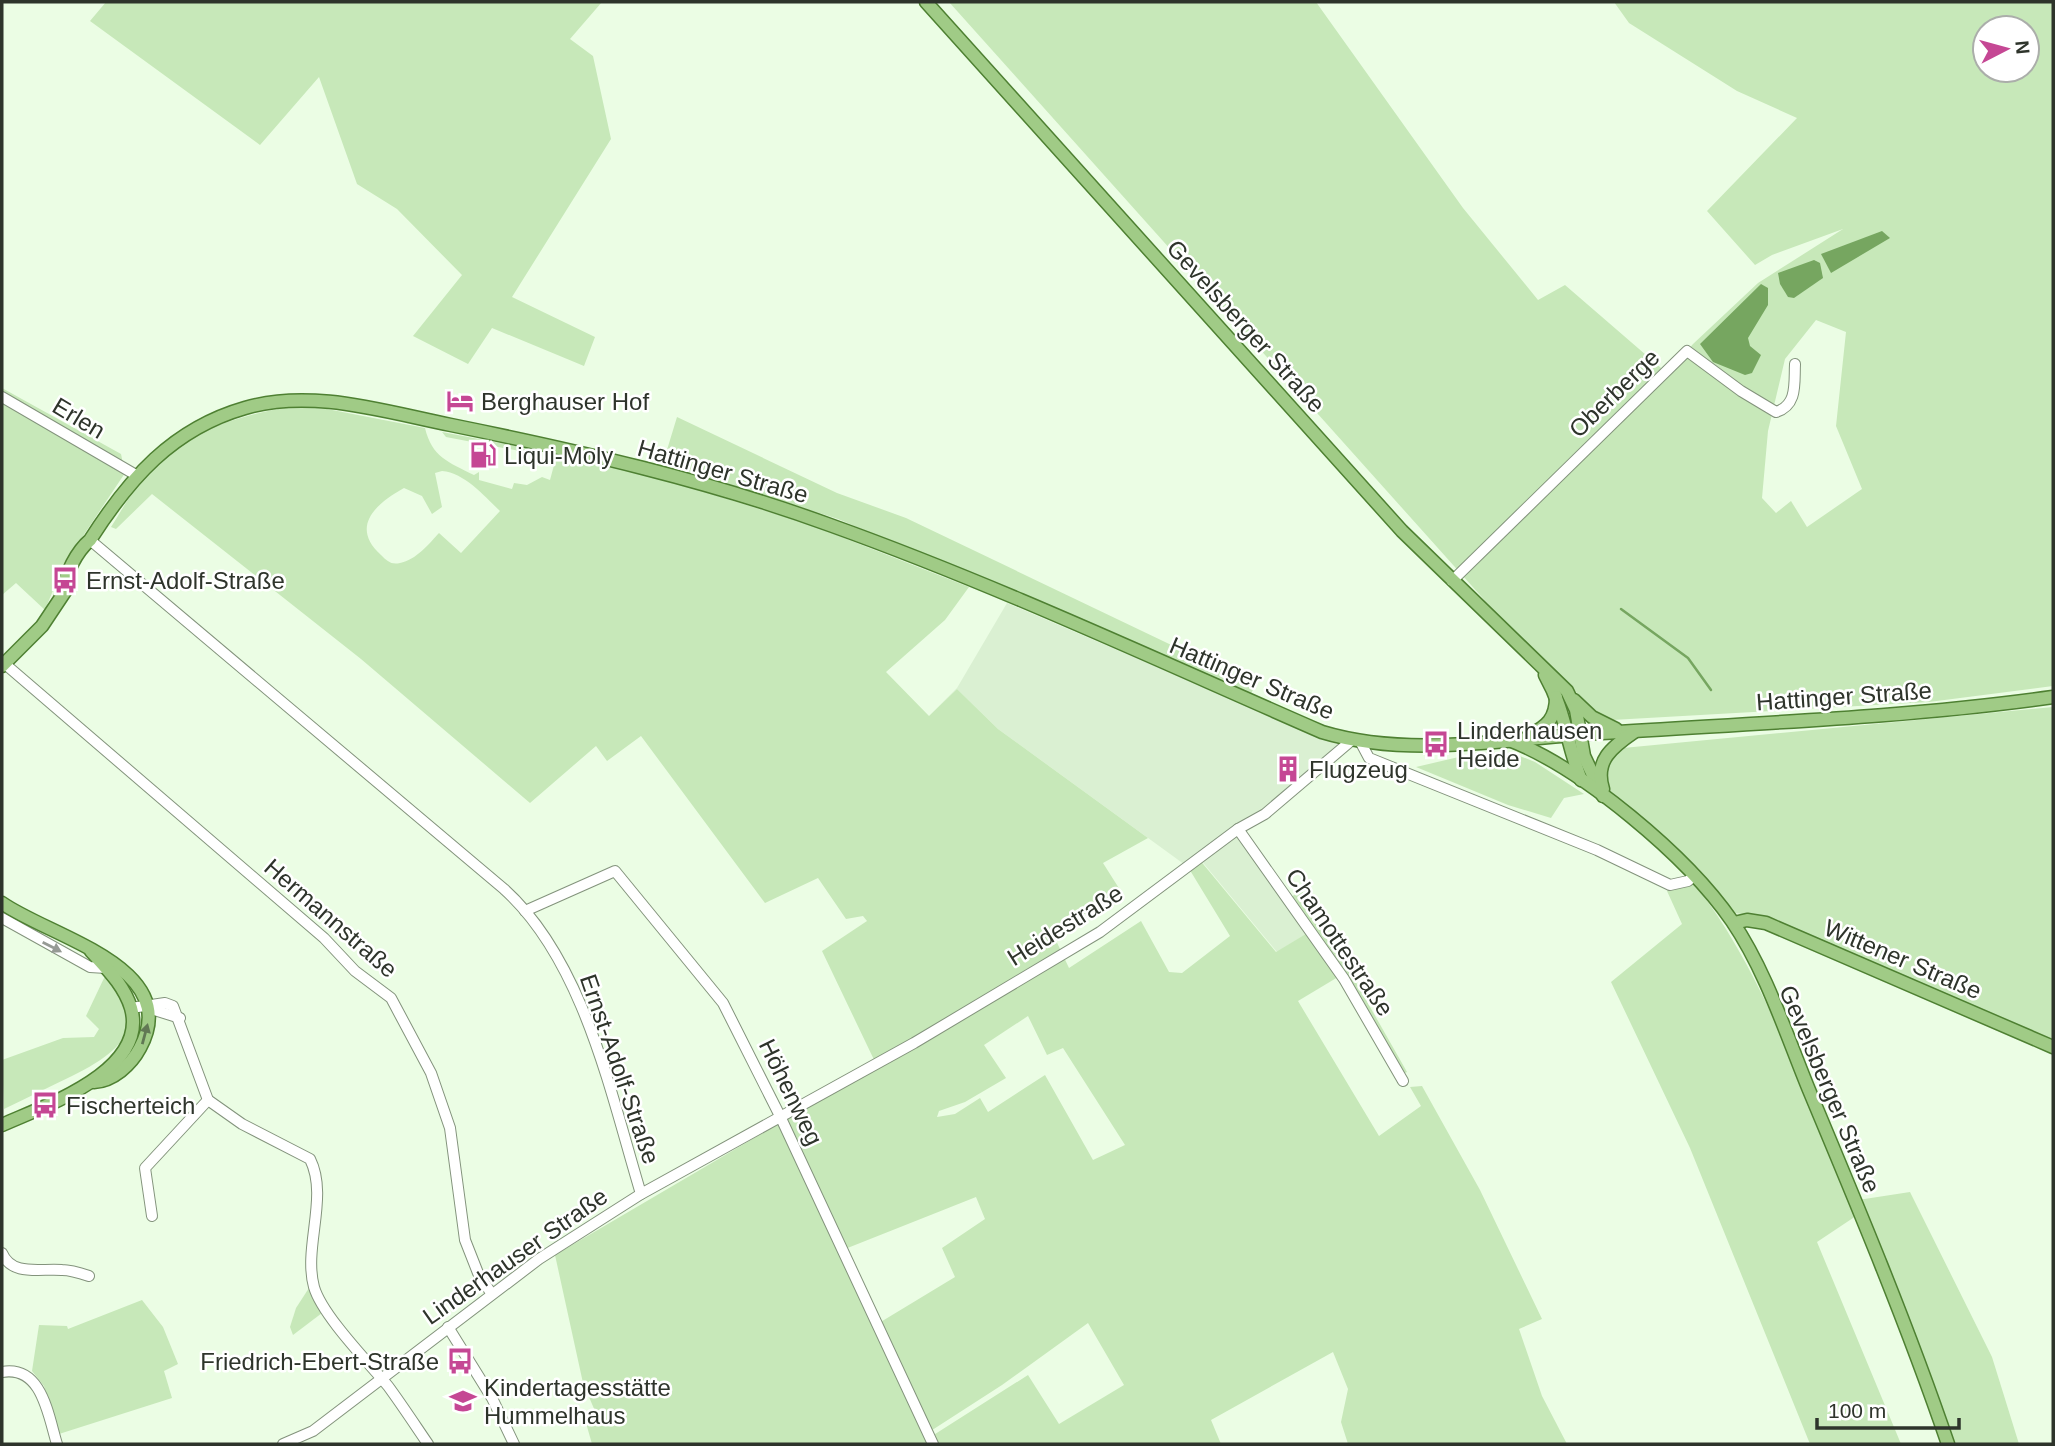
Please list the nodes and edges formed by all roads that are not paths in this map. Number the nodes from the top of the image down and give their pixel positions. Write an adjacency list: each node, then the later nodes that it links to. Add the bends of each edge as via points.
1 (926, 2): 6 (main road, Gevelsberger Straße)
2 (1795, 365): 6 (street, Oberberge, via 1791,401 1776,412 1687,351)
3 (2, 397): 4 (street, Erlen)
4 (136, 475): 5 (main road, Hattinger Straße); 17 (main road, Hattinger Straße, via 184,434 212,419 247,407 288,401 331,402 503,435 678,476 831,525 1322,732)
5 (90, 540): 7 (main road, Hattinger Straße, via 71,585 42,626); 23 (street, Ernst-Adolf-Straße)
6 (1452, 581): 8 (main road, Gevelsberger Straße)
7 (4, 665): 42 (street, Hermannstraße, via 391,998 446,1112 465,1240)
8 (1543, 671): 9 (main road, Gevelsberger Straße); 11 (main road, Gevelsberger Straße)
9 (1556, 693): 14 (main road, Gevelsberger Straße); 15 (main road, via 1547,726)
10 (2053, 697): 12 (main road, Hattinger Straße, via 1966,709)
11 (1572, 699): 13 (main road, via 1604,725); 14 (main road, Gevelsberger Straße)
12 (1637, 731): 13 (main road, Hattinger Straße); 19 (main road, via 1602,760 1600,779)
13 (1623, 732): 14 (main road, Hattinger Straße)
14 (1573, 735): 15 (main road, Hattinger Straße); 18 (main road, Gevelsberger Straße); 19 (main road, Gevelsberger Straße)
15 (1524, 738): 16 (main road, Hattinger Straße)
16 (1505, 739): 17 (main road, Hattinger Straße, via 1436,744); 18 (main road, Gevelsberger Straße, via 1533,750)
17 (1357, 741): 20 (street, Heidestraße, via 1265,814); 21 (street, Hattinger Straße, via 1369,758 1597,850 1670,885)
18 (1581, 780): 19 (main road, Gevelsberger Straße)
19 (1607, 800): 21 (main road, Gevelsberger Straße)
20 (1238, 829): 31 (street, Chamottestraße, via 1344,979); 34 (street, Heidestraße, via 1100,932 914,1043)
21 (1695, 875): 25 (main road, Gevelsberger Straße)
22 (2, 903): 26 (main road)
23 (525, 911): 34 (street, Höhenweg, via 615,870 723,1003); 36 (street, Ernst-Adolf-Straße, via 561,965 585,1017)
24 (2, 918): 27 (street, one-way to 27, via 90,967)
25 (1734, 923): 30 (main road, Wittener Straße, via 1766,923); 51 (main road, Gevelsberger Straße, via 1768,993 1891,1288)
26 (90, 951): 27 (main road); 29 (main road, via 106,956 132,977)
27 (106, 968): 28 (main road)
28 (131, 1008): 29 (street); 32 (main road, via 132,1033 127,1046)
29 (148, 1008): 32 (main road, one-way to 29, via 116,1074 136,1054 146,1032); 33 (street, via 165,1003 173,1006)
30 (2053, 1048)
31 (1403, 1081)
32 (94, 1082): 35 (main road)
33 (208, 1100): 37 (street, via 145,1168); 45 (street, via 242,1124 310,1159 316,1188 314,1288)
34 (780, 1116): 36 (street, Linderhauser Straße); 50 (street, Höhenweg)
35 (2, 1125)
36 (641, 1194): 42 (street, Linderhauser Straße)
37 (152, 1216)
38 (2, 1253): 39 (street)
39 (15, 1267): 40 (street); 41 (street)
40 (2, 1273)
41 (89, 1276)
42 (492, 1293): 43 (street, Linderhauser Straße)
43 (448, 1328): 45 (street, Linderhauser Straße); 49 (street, via 492,1398)
44 (2, 1372): 46 (street, via 21,1372 34,1382)
45 (380, 1379): 47 (street, Linderhauser Straße, via 313,1431); 48 (street)
46 (57, 1444)
47 (283, 1444)
48 (428, 1444)
49 (514, 1444)
50 (933, 1444)
51 (1948, 1444)

